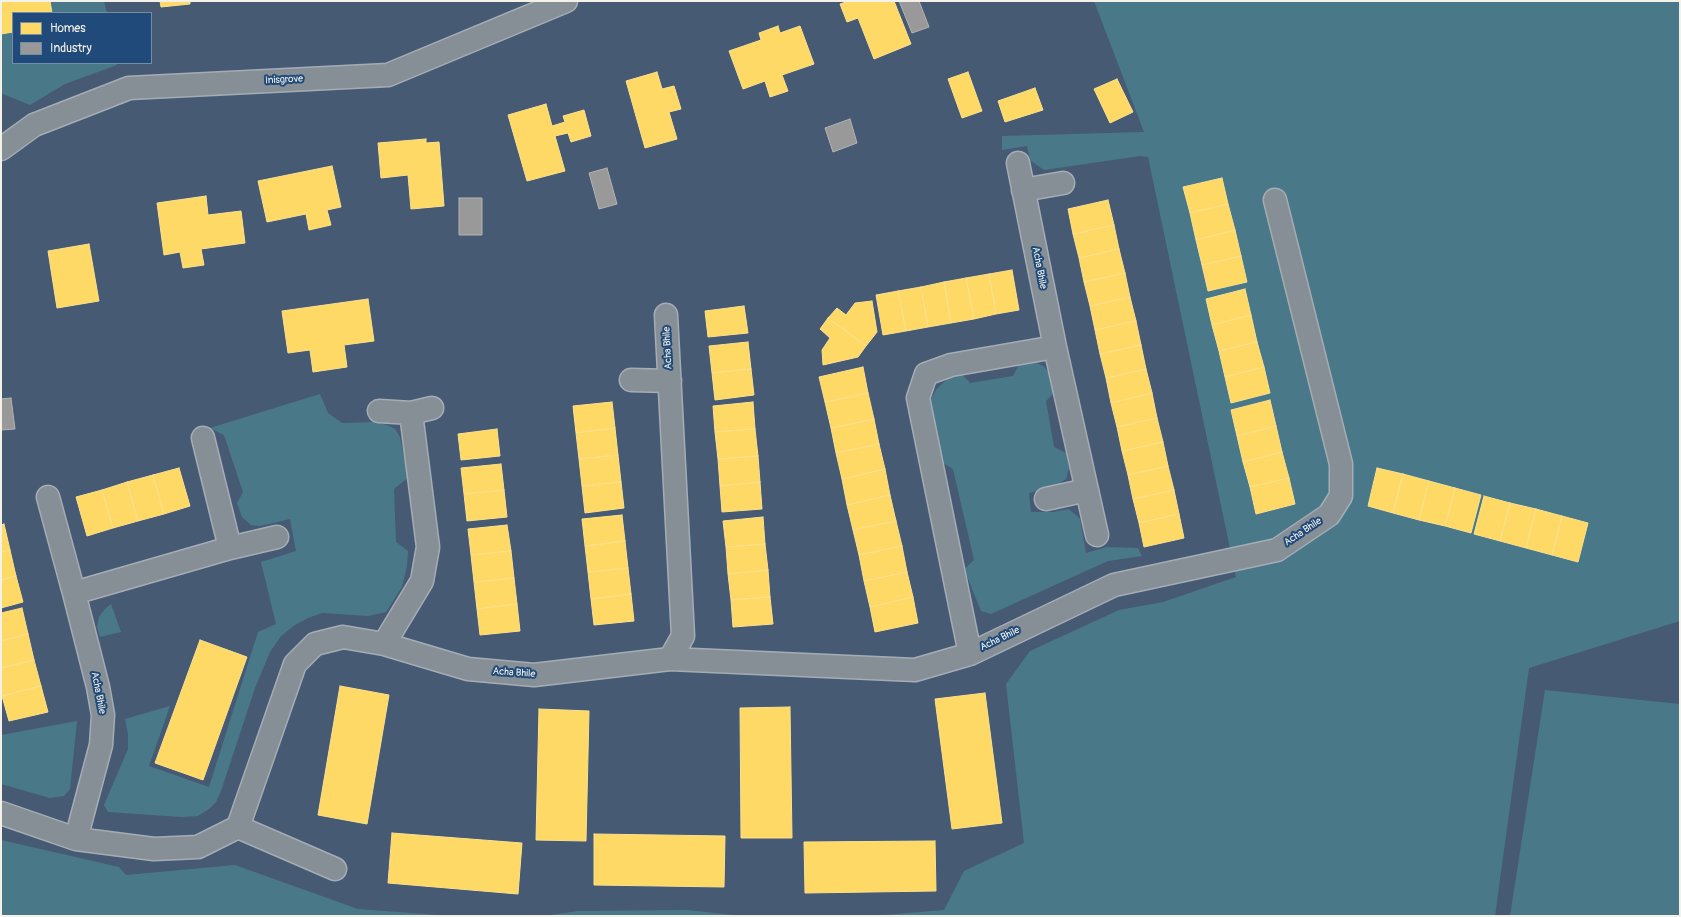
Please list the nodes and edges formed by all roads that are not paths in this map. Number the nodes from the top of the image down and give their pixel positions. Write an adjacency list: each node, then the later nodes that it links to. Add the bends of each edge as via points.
1 (566, 1): 2 (street, Inisgrove, via 388,75 129,88 34,125)
2 (1, 149)
3 (1018, 164): 5 (street, Acha Bhile)
4 (1063, 183): 5 (street)
5 (1023, 190): 8 (street, Acha Bhile)
6 (1275, 200): 23 (street, Acha Bhile, via 1341,464 1341,496 1329,515 1277,550 1114,585)
7 (666, 316): 10 (street, Acha Bhile)
8 (1055, 347): 15 (street, Acha Bhile); 23 (street, Acha Bhile, via 951,365 926,374 918,398)
9 (631, 380): 10 (street, Acha Bhile)
10 (670, 380): 24 (street, Acha Bhile, via 683,636)
11 (432, 408): 13 (street)
12 (379, 411): 13 (street)
13 (411, 413): 22 (street, via 428,546 422,581)
14 (203, 438): 20 (street)
15 (1087, 490): 17 (street); 18 (street, Acha Bhile)
16 (48, 497): 21 (street, Acha Bhile)
17 (1046, 499)
18 (1097, 535)
19 (277, 536): 20 (street)
20 (230, 548): 21 (street)
21 (74, 593): 27 (street, Acha Bhile, via 103,715 101,745)
22 (384, 644): 24 (street, Acha Bhile, via 468,669 534,675); 26 (street, Acha Bhile, via 342,637 315,644 295,664)
23 (970, 654): 24 (street, Acha Bhile, via 915,670)
24 (670, 659)
25 (1, 813): 27 (street)
26 (238, 827): 27 (street, via 198,846 154,849); 28 (street)
27 (76, 839)
28 (335, 869)

